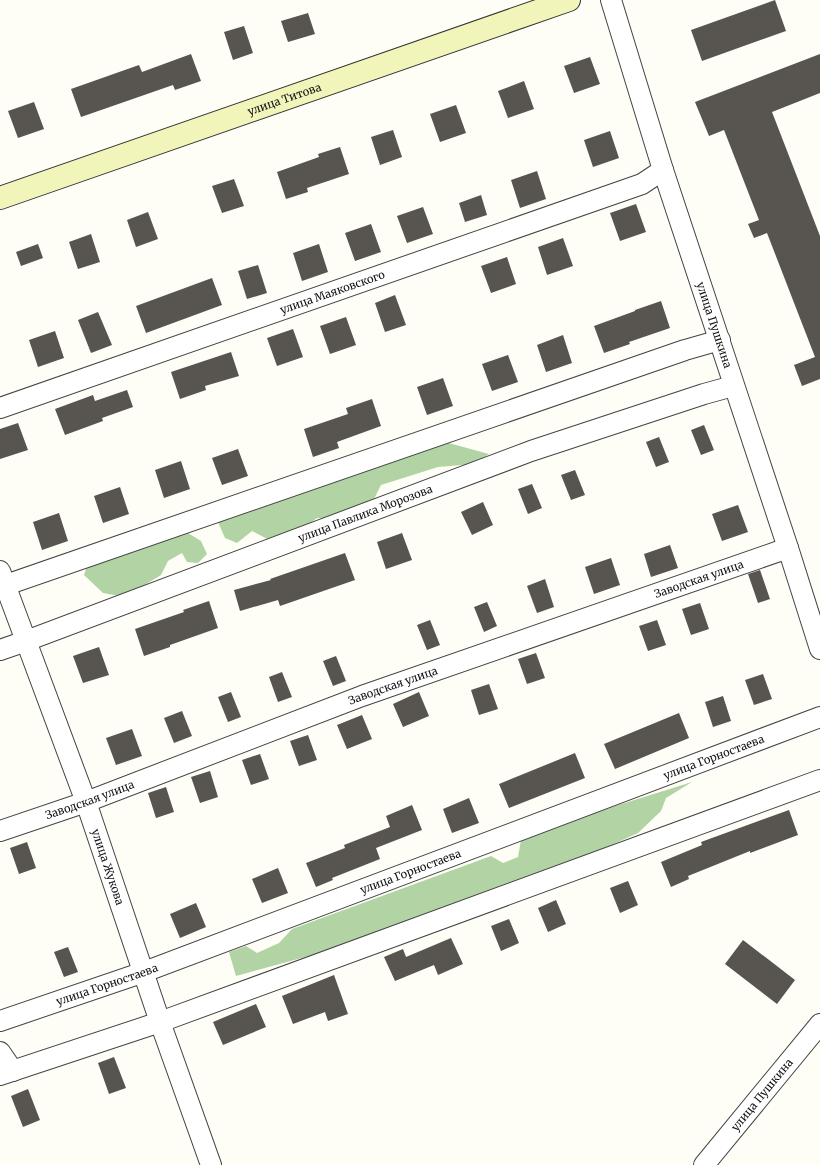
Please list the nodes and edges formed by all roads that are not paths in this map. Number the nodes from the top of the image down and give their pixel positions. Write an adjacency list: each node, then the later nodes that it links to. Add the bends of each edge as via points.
1 (569, 0): 4 (main road, улица Титова)
2 (611, 0): 3 (street, улица Пушкина)
3 (663, 170): 5 (street, улица Пушкина); 7 (street, улица Маяковского, via 642,184)
4 (0, 198)
5 (720, 340): 6 (street, улица Пушкина); 9 (street)
6 (733, 386): 8 (street, улица Пушкина); 10 (street, улица Павлика Морозова, via 531,451)
7 (0, 408)
8 (788, 548): 12 (street, улица Пушкина); 15 (street, Заводская улица, via 362,696)
9 (2, 581): 10 (street, улица Жукова)
10 (26, 642): 11 (street, улица Павлика Морозова); 15 (street, улица Жукова)
11 (0, 650)
12 (820, 650)
13 (820, 717): 17 (street, улица Горностаева)
14 (820, 780): 19 (street)
15 (86, 802): 16 (street, Заводская улица); 17 (street, улица Жукова)
16 (0, 831)
17 (144, 972): 18 (street, улица Горностаева); 19 (street, улица Жукова)
18 (0, 1021)
19 (160, 1022): 22 (street); 23 (street, улица Жукова)
20 (820, 1024): 24 (street, улица Пушкина)
21 (0, 1052): 22 (street)
22 (7, 1073)
23 (211, 1165)
24 (704, 1165)

